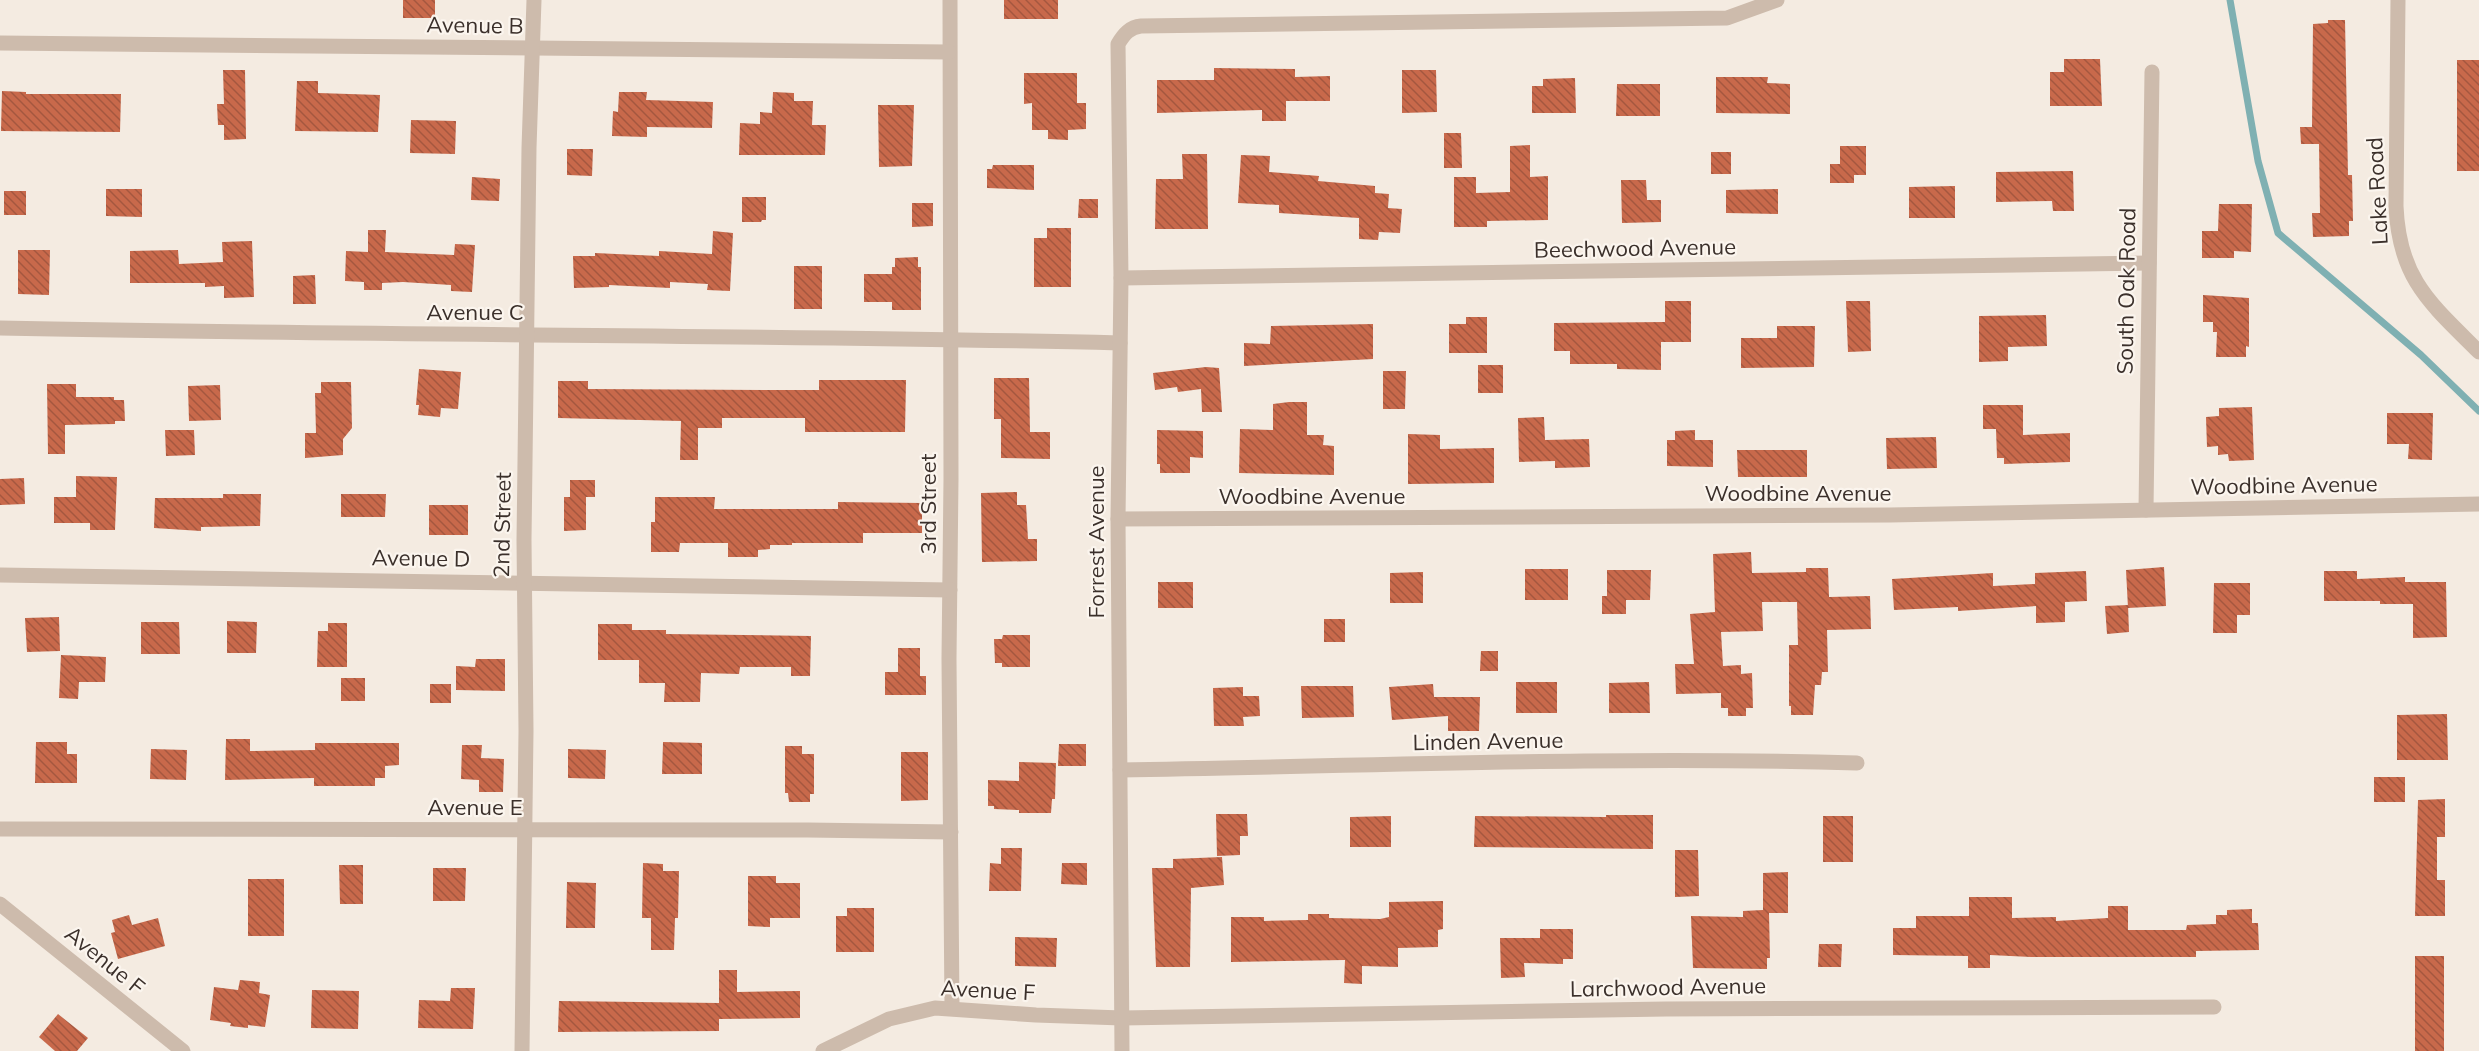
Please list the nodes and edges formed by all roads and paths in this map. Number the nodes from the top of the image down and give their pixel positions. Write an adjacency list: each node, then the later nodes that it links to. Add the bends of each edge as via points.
1 (534, 0): 6 (street, 2nd Street)
2 (950, 0): 7 (street, 3rd Street)
3 (1777, 0): 10 (street, Forrest Avenue, via 1727,18 1134,27 1118,44)
4 (2398, 0): 15 (street, Lake Road, via 2396,206 2402,252 2413,280 2431,304)
5 (0, 43): 6 (street, Avenue B)
6 (534, 48): 7 (street, Avenue B); 12 (street, 2nd Street)
7 (950, 52): 13 (street, 3rd Street)
8 (2152, 72): 9 (street, South Oak Road)
9 (2149, 263): 10 (street, Beechwood Avenue); 17 (street, South Oak Road)
10 (1121, 278): 14 (street, Forrest Avenue)
11 (0, 328): 12 (street, Avenue C)
12 (528, 335): 13 (street, Avenue C); 20 (street, 2nd Street)
13 (951, 339): 14 (street); 21 (street, 3rd Street)
14 (1120, 343): 18 (street, Forrest Avenue)
15 (2479, 352)
16 (2479, 504): 17 (street, Woodbine Avenue)
17 (2146, 510): 18 (street, Woodbine Avenue)
18 (1118, 519): 23 (street, Forrest Avenue)
19 (0, 575): 20 (street, Avenue D)
20 (524, 582): 21 (street, Avenue D); 25 (street, 2nd Street)
21 (950, 590): 26 (street, 3rd Street)
22 (1857, 764): 23 (street, Linden Avenue, via 1751,760)
23 (1120, 771): 30 (street, Forrest Avenue)
24 (0, 829): 25 (street, Avenue E)
25 (525, 830): 26 (street, Avenue E); 32 (street, 2nd Street)
26 (951, 832): 29 (street, 3rd Street)
27 (0, 904): 31 (street, Avenue F)
28 (2214, 1007): 30 (street, Larchwood Avenue, via 1678,1008)
29 (952, 1008): 30 (street, Avenue F); 33 (street, Avenue F, via 911,1012 889,1019)
30 (1122, 1018): 34 (street, Forrest Avenue)
31 (183, 1051)
32 (522, 1051)
33 (824, 1051)
34 (1122, 1051)

